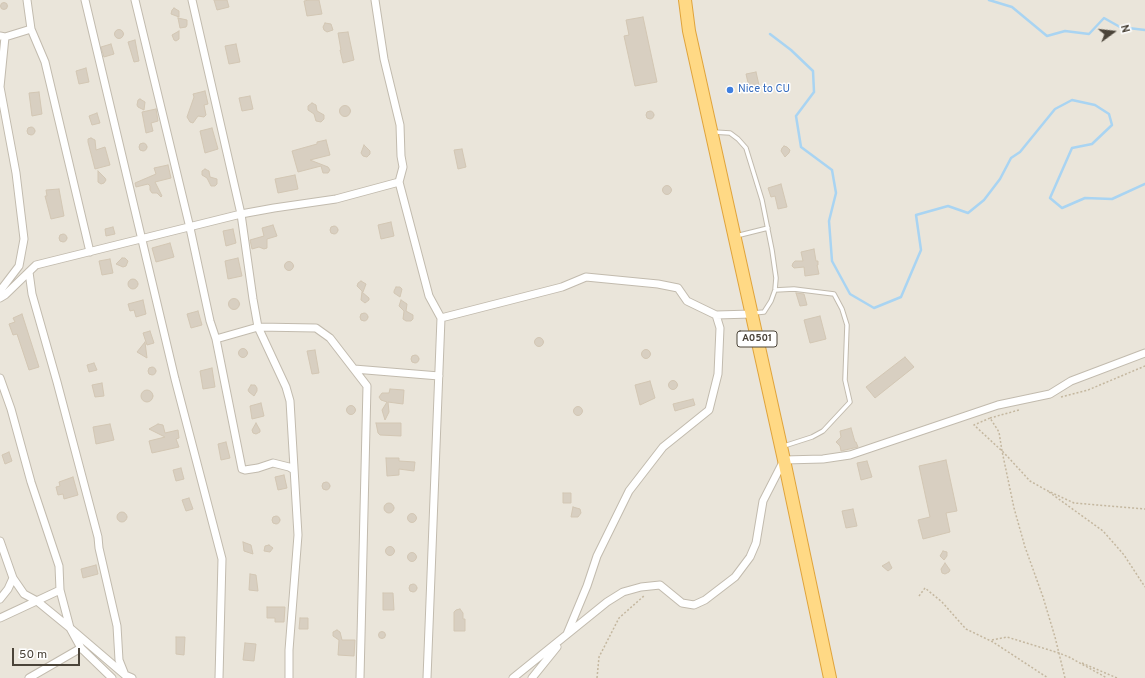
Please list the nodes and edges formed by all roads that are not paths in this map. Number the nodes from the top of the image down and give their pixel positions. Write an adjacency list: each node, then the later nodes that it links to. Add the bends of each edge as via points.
1 (27, 0): 7 (street)
2 (85, 0): 15 (street)
3 (135, 0): 12 (street)
4 (192, 0): 11 (street)
5 (375, 0): 10 (street, via 384,59 400,125 403,167)
6 (685, 0): 9 (highway, A0501, via 689,31)
7 (31, 30): 8 (street); 16 (street, via 45,62)
8 (3, 36): 18 (street, via 0,87 16,173 24,239 19,266)
9 (712, 132): 13 (lane, via 730,133 746,148); 14 (highway, A0501)
10 (399, 182): 11 (street, via 336,199); 23 (street, via 429,296)
11 (241, 214): 12 (street); 24 (street)
12 (190, 228): 15 (street); 25 (street)
13 (768, 228): 14 (lane); 19 (lane, via 776,278)
14 (735, 236): 21 (highway, A0501)
15 (142, 239): 16 (street); 46 (street, via 222,559)
16 (90, 252): 17 (street, via 36,265)
17 (29, 272): 20 (street); 42 (street, via 32,294 98,537 117,626 119,660)
18 (0, 290)
19 (775, 290): 21 (lane, via 764,312); 30 (lane, via 794,289 834,294 847,325 845,380 850,402 823,431)
20 (0, 298)
21 (752, 314): 22 (street); 30 (highway, A0501)
22 (716, 315): 23 (street, via 687,301 678,288 586,277 562,287); 40 (street, via 720,328 718,374 709,410 663,447 629,491 597,556)
23 (441, 318): 28 (street)
24 (258, 326): 25 (street); 27 (street, via 316,328 330,338); 32 (street, via 290,401)
25 (216, 339): 32 (street, via 242,469 258,468 273,463)
26 (1145, 353): 31 (street, via 1071,381 1050,394 998,405 850,455)
27 (354, 369): 28 (street); 48 (street, via 367,386)
28 (439, 376): 49 (street)
29 (0, 378): 35 (street, via 31,482 60,566)
30 (781, 447): 31 (highway, A0501)
31 (784, 460): 40 (street, via 763,502 756,543 750,557 735,577 705,600 694,605 682,603 660,585 623,592 607,602); 52 (highway, A0501)
32 (294, 470): 47 (street, via 298,535)
33 (0, 541): 34 (street)
34 (13, 578): 36 (street); 37 (street, via 24,594)
35 (60, 590): 37 (street); 39 (street)
36 (0, 599)
37 (37, 601): 38 (street); 39 (street)
38 (0, 618)
39 (70, 628): 41 (street); 42 (street)
40 (566, 637): 50 (street); 51 (street)
41 (81, 648): 43 (street); 44 (street)
42 (125, 675): 45 (street)
43 (29, 678)
44 (112, 678)
45 (132, 678)
46 (219, 678)
47 (289, 678)
48 (360, 678)
49 (427, 678)
50 (513, 678)
51 (532, 678)
52 (830, 678)

